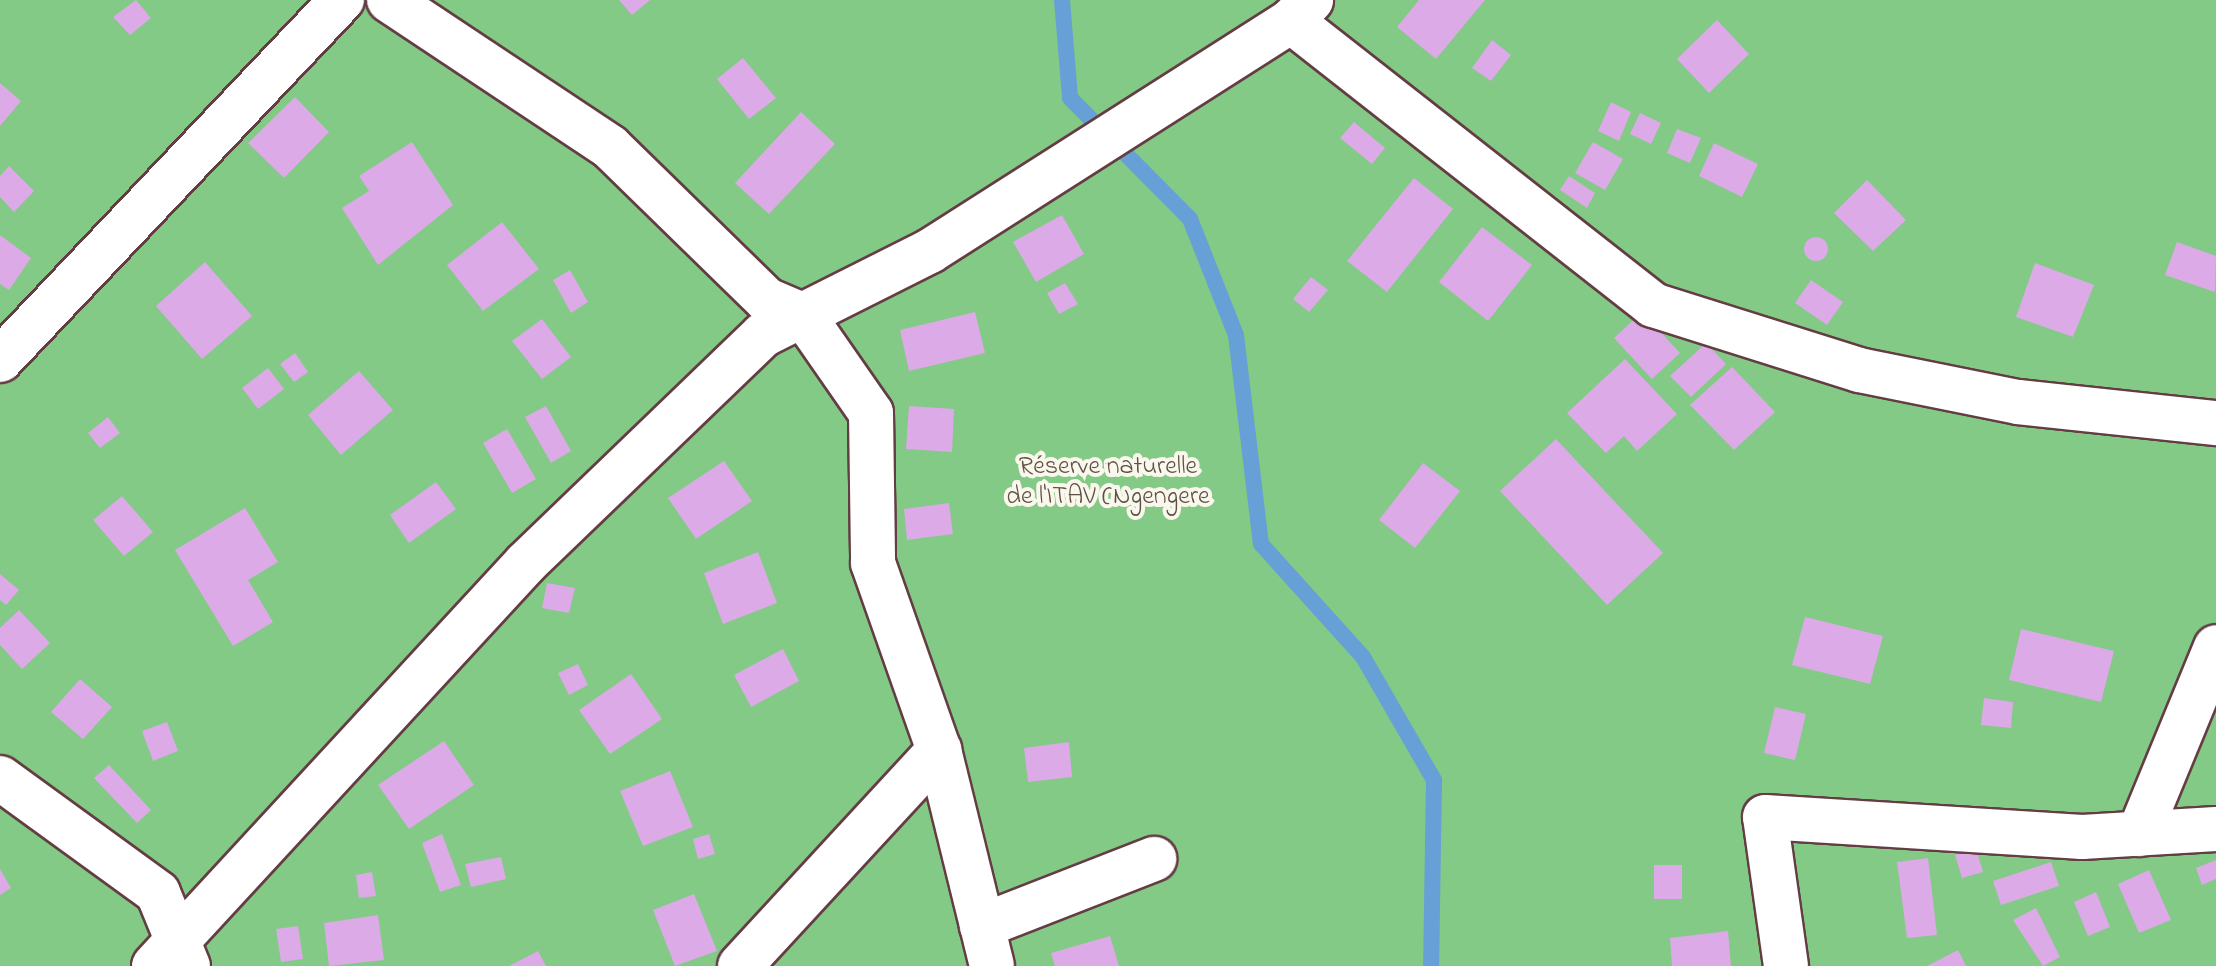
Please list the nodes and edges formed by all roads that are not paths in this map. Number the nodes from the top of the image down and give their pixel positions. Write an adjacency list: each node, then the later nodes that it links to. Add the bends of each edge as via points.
1 (342, 0): 5 (street)
2 (389, 0): 4 (street, via 610,147 767,300)
3 (1301, 11): 4 (street, via 930,251); 6 (street, via 1653,305 1859,370 2018,402)
4 (803, 315): 8 (street, via 871,413 873,563); 14 (street, via 763,335 526,563)
5 (0, 360)
6 (2216, 423)
7 (2216, 647): 11 (street)
8 (939, 750): 13 (street); 15 (street)
9 (0, 778): 14 (street, via 158,893)
10 (2216, 829): 11 (street)
11 (2139, 834): 16 (street, via 2082,837 1765,817)
12 (1154, 859): 13 (street)
13 (987, 946)
14 (173, 959)
15 (740, 966)
16 (1786, 966)

